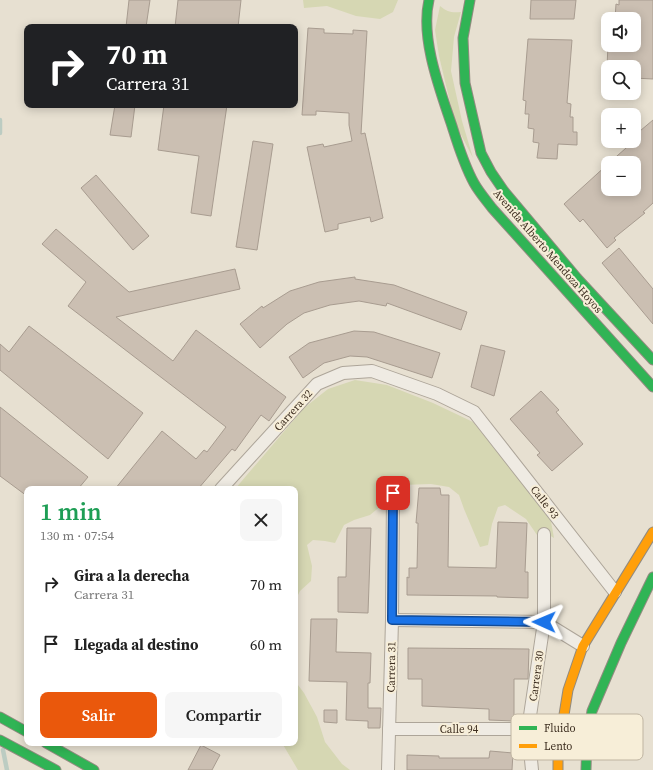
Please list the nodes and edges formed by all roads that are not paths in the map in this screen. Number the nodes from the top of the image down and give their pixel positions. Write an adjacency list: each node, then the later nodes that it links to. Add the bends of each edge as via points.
1 (429, 0): 4 (main road, Avenida Alberto Mendoza Hoyos, via 428,44 440,90 463,159 474,183 492,208)
2 (470, 0): 3 (main road, Avenida Alberto Mendoza Hoyos, via 463,38 465,83 481,153 504,192 577,278)
3 (653, 360)
4 (653, 387)
5 (474, 412): 6 (street, Carrera 32, via 436,394 372,371 343,373 317,384); 11 (street, Calle 93)
6 (224, 486)
7 (393, 493): 12 (street, Carrera 31)
8 (653, 532): 11 (main road)
9 (544, 534): 13 (street, Carrera 30)
10 (653, 577): 17 (main road, via 610,667)
11 (615, 592): 14 (main road)
12 (392, 620): 13 (street); 19 (street, Carrera 31)
13 (544, 622): 14 (street); 15 (street, Carrera 30)
14 (584, 646): 16 (main road, via 568,690)
15 (530, 714)
16 (564, 714)
17 (592, 714)
18 (0, 717): 21 (main road)
19 (389, 729): 20 (street, Calle 94); 27 (street, Carrera 31)
20 (511, 729)
21 (24, 730)
22 (0, 740): 25 (main road)
23 (51, 746): 26 (main road)
24 (531, 760): 28 (street, Carrera 30)
25 (56, 770)
26 (94, 770)
27 (388, 770)
28 (532, 770)

